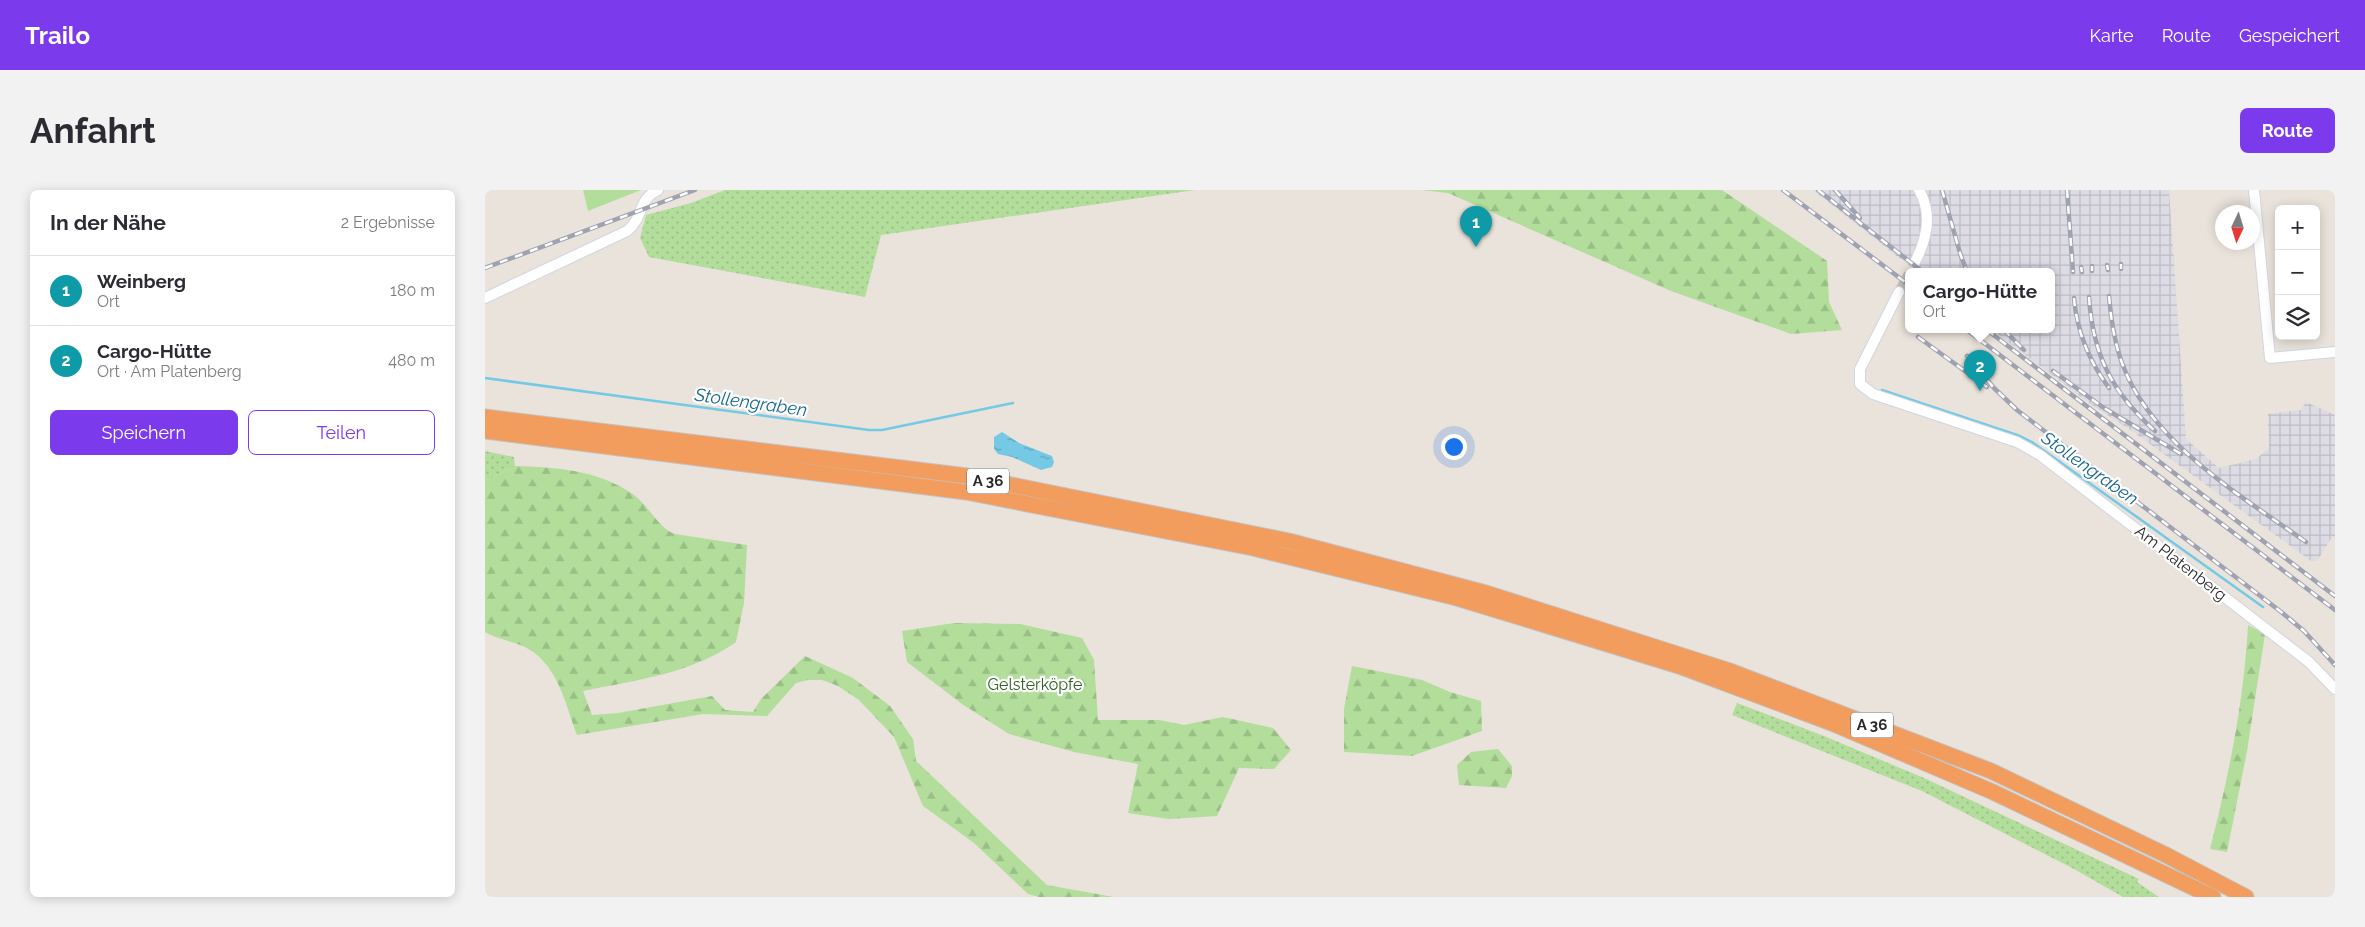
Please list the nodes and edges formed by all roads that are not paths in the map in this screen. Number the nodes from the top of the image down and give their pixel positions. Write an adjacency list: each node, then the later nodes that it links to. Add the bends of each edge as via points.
1 (658, 190): 6 (street, via 645,198 636,222 627,231)
2 (1919, 190): 4 (street, via 1927,219 1923,245)
3 (2254, 190): 7 (street, via 2270,358)
4 (1915, 262)
5 (1899, 292): 10 (street, Am Platenberg, via 1865,358 1858,376 1860,384 1873,394 2017,442 2040,455 2309,662)
6 (485, 298)
7 (2335, 352)
8 (485, 417): 12 (highway, A 36, via 967,476 1289,542 1486,593 1730,671 1991,771)
9 (485, 431): 11 (highway, A 36, via 966,492 1253,548 1457,598 1679,666 1834,724 1993,792)
10 (2335, 689)
11 (2213, 897)
12 (2246, 897)

